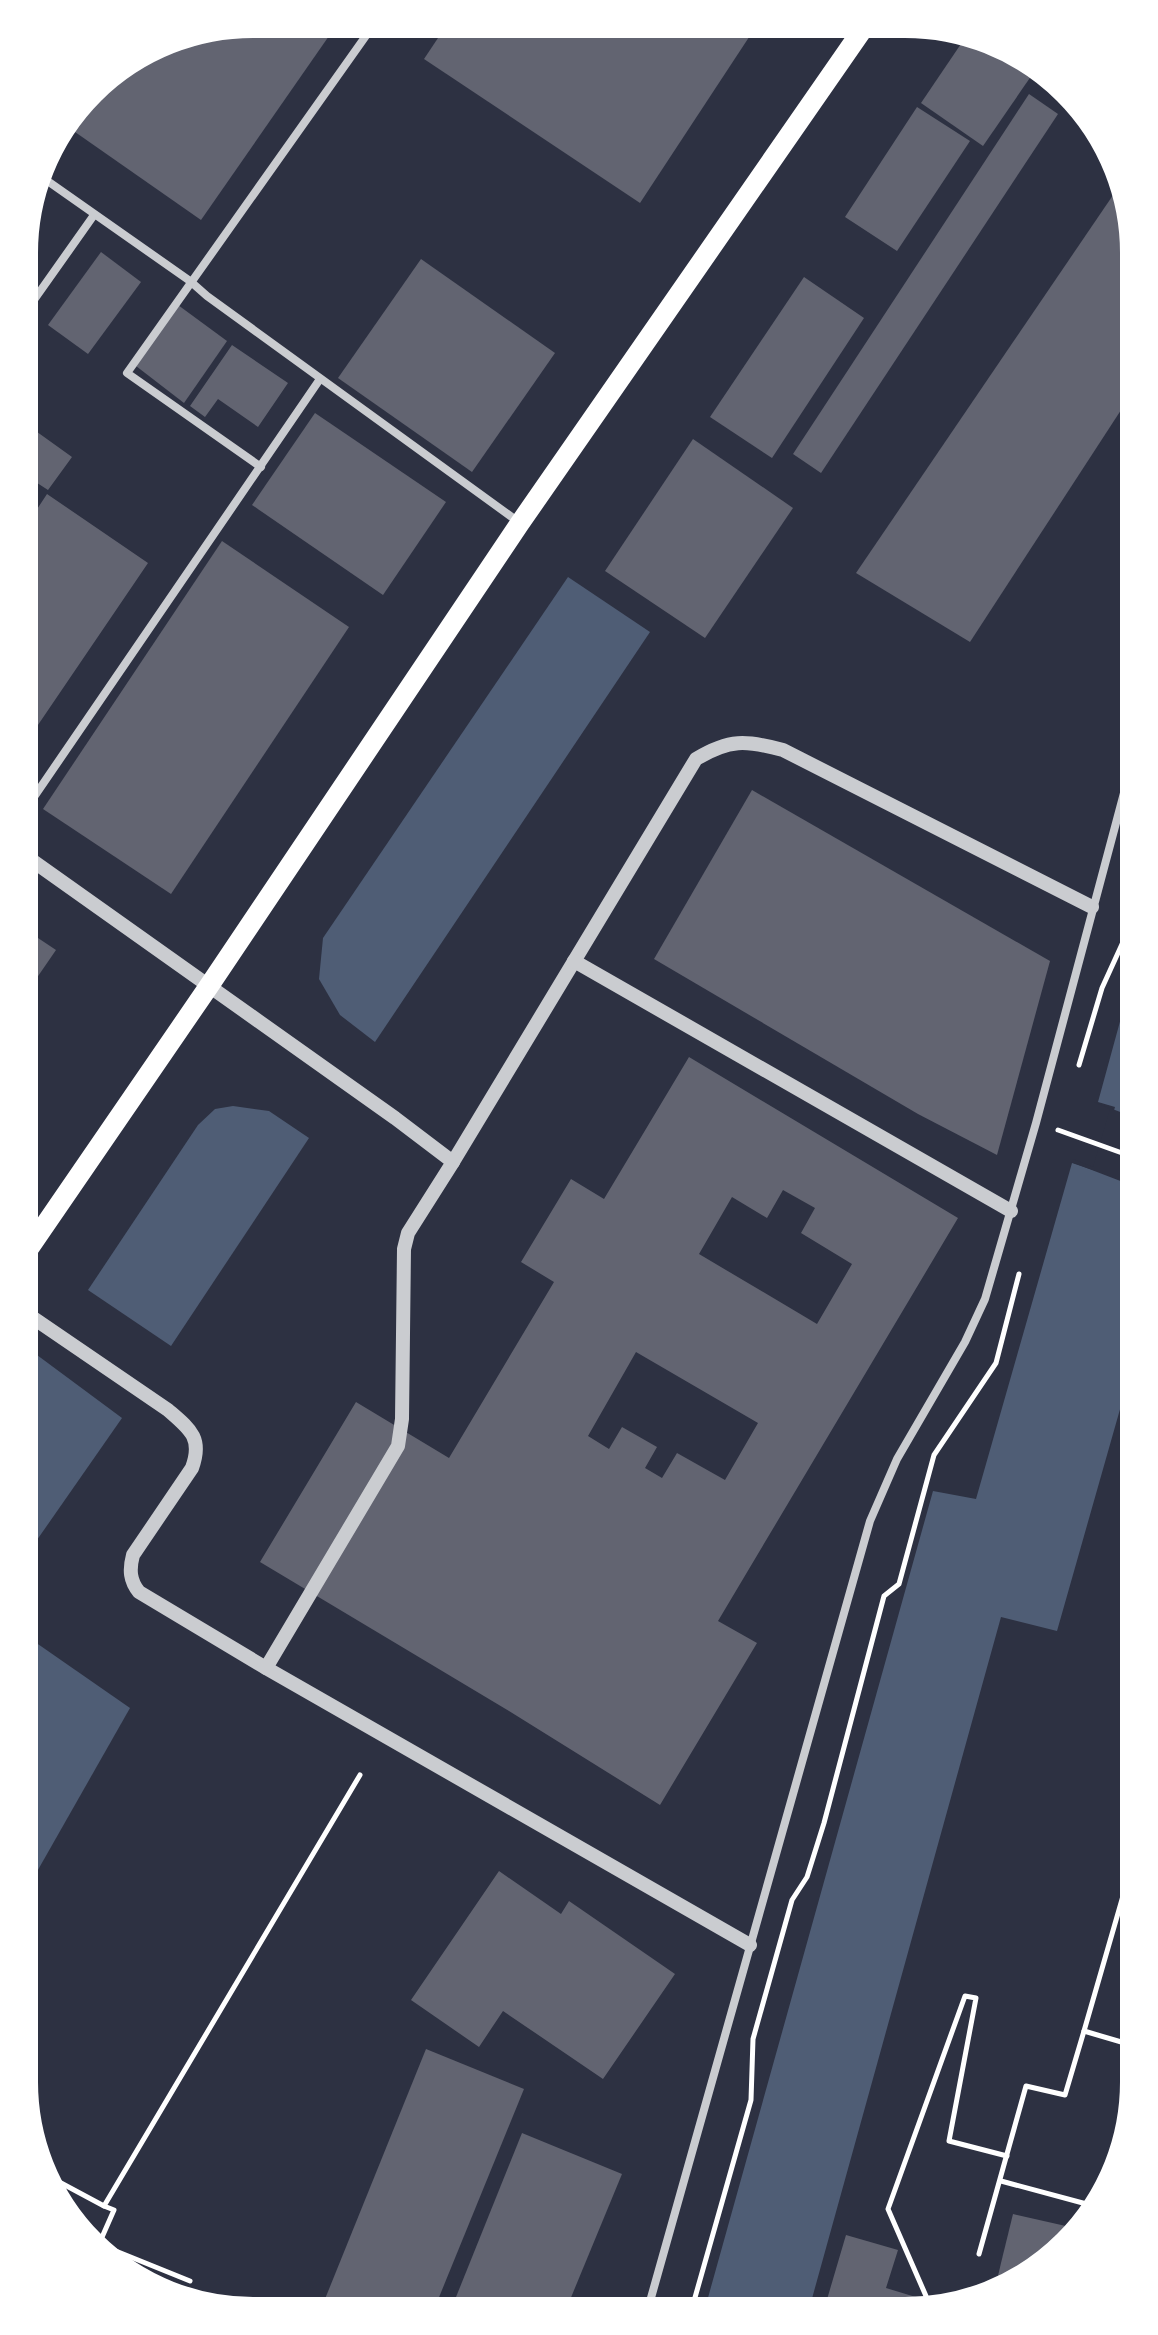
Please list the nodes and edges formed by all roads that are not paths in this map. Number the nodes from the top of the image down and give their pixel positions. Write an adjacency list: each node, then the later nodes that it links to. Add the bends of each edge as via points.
1 (366, 36): 5 (street)
2 (853, 36): 9 (main road)
3 (49, 182): 4 (street)
4 (94, 215): 5 (street); 6 (street)
5 (190, 281): 7 (street); 8 (street, via 127,373)
6 (36, 297)
7 (320, 379): 8 (street); 9 (street)
8 (261, 467): 10 (street)
9 (520, 523): 15 (main road)
10 (36, 794)
11 (1122, 799): 13 (street)
12 (36, 863): 15 (street)
13 (1092, 907): 14 (street, via 783,750 728,743 696,759); 17 (street)
14 (574, 961): 16 (street); 17 (street)
15 (209, 986): 16 (street); 18 (main road)
16 (453, 1162): 20 (street, via 408,1233 404,1249 398,1446)
17 (1011, 1211): 21 (street, via 985,1299 897,1459 870,1521)
18 (36, 1238)
19 (36, 1319): 20 (street, via 139,1390 197,1440 192,1468 133,1555 131,1583)
20 (266, 1668): 21 (street)
21 (750, 1945): 22 (street)
22 (651, 2299)

